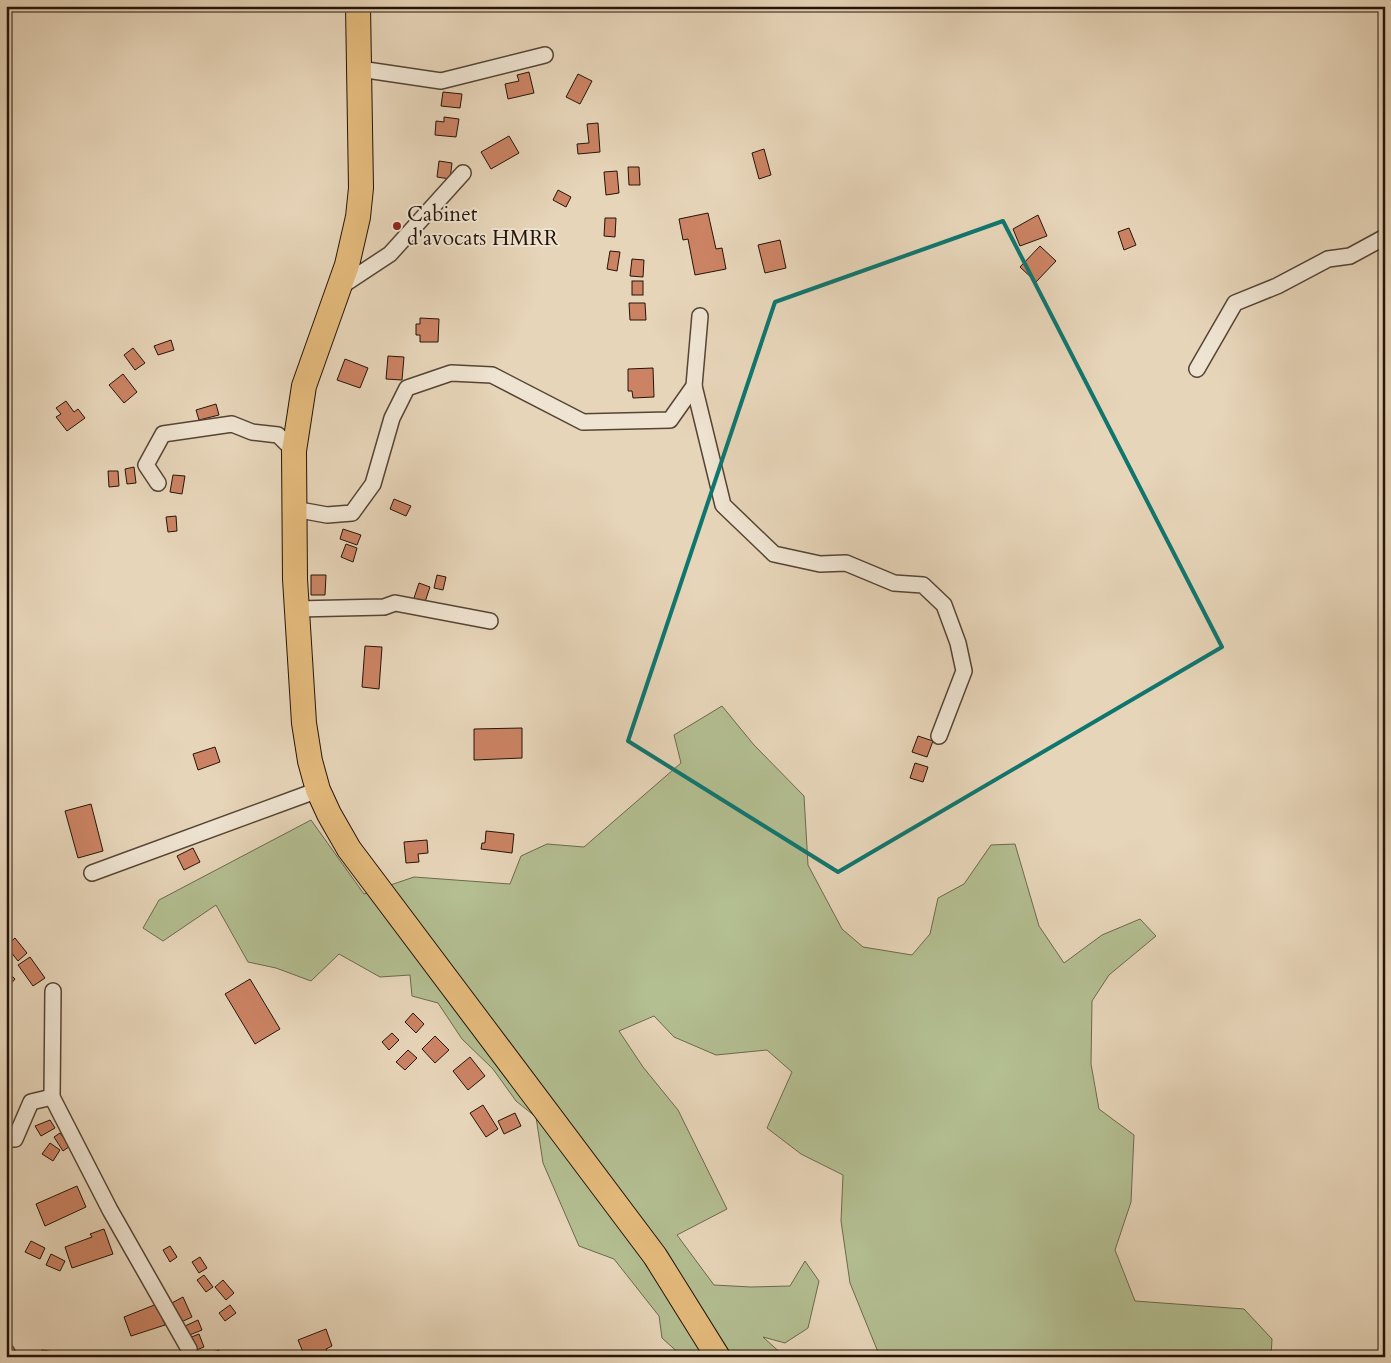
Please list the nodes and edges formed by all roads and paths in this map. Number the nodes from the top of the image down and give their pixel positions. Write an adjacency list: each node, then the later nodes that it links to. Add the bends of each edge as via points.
1 (358, 6): 3 (main road)
2 (545, 55): 3 (street, via 441,81)
3 (360, 69): 6 (main road, via 361,188 358,217)
4 (463, 173): 6 (street, via 390,254)
5 (1385, 237): 8 (street, via 1350,256 1328,258 1277,286 1235,303)
6 (340, 287): 10 (main road, via 304,386)
7 (700, 316): 9 (street)
8 (1197, 369)
9 (694, 386): 12 (street, via 670,420 583,422 492,375 451,373 407,388 392,418 373,484 352,513 327,515); 15 (street, via 723,505 774,554 820,564 846,563 894,583 923,585 944,605 964,671)
10 (294, 451): 11 (street, via 278,435 252,432 232,424 163,434 146,465); 12 (main road)
11 (158, 483)
12 (294, 509): 13 (main road)
13 (297, 608): 14 (street, via 384,607 395,603); 16 (main road, via 304,723)
14 (490, 621)
15 (939, 736)
16 (318, 790): 17 (street); 24 (main road, via 349,849 655,1256)
17 (92, 873)
18 (53, 990): 19 (street)
19 (52, 1097): 20 (street, via 31,1102 15,1139); 23 (street, via 110,1210 189,1349)
20 (6, 1139)
21 (6, 1351): 22 (street)
22 (9, 1357)
23 (190, 1357)
24 (718, 1357)

